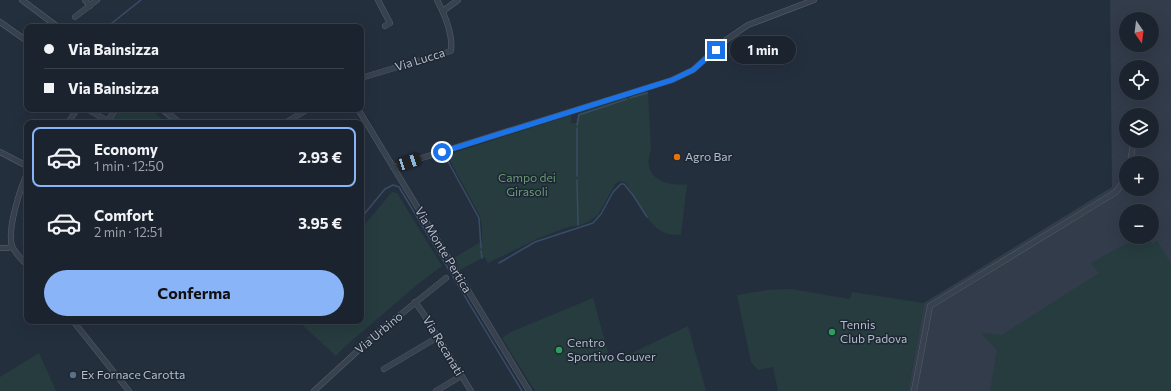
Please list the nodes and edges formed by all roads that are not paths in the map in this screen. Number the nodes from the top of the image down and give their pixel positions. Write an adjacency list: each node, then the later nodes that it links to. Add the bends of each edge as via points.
1 (22, 0): 12 (street)
2 (85, 0): 8 (street)
3 (98, 0): 8 (street)
4 (378, 0): 13 (street, via 390,23)
5 (437, 0): 9 (street, Via Lucca)
6 (458, 0): 9 (street)
7 (814, 0): 25 (street, via 748,25 726,40 693,70 672,80)
8 (90, 6): 10 (street)
9 (443, 11): 15 (street, Via Lucca, via 452,41 451,51)
10 (75, 17)
11 (0, 22): 14 (street)
12 (54, 24)
13 (386, 26)
14 (24, 39)
15 (364, 77)
16 (92, 112): 20 (street)
17 (167, 112): 21 (street)
18 (303, 112): 22 (street)
19 (360, 112): 25 (street, Via Monte Pertica)
20 (106, 120)
21 (176, 120)
22 (290, 120)
23 (0, 152): 24 (street)
24 (24, 164)
25 (393, 167): 41 (street, Via Monte Pertica)
26 (24, 182): 29 (street, via 12,222)
27 (1119, 188): 42 (street, via 930,306)
28 (0, 248): 29 (street)
29 (13, 248): 30 (street)
30 (24, 261)
31 (446, 278): 32 (street, Via Urbino)
32 (416, 302): 34 (street, Via Recanati); 38 (street, Via Urbino)
33 (75, 324): 37 (street)
34 (438, 337): 35 (street); 36 (street, Via Recanati)
35 (384, 370)
36 (462, 376): 39 (street); 40 (street, Via Recanati)
37 (129, 391)
38 (314, 391)
39 (436, 391)
40 (470, 391)
41 (529, 391)
42 (914, 391)

